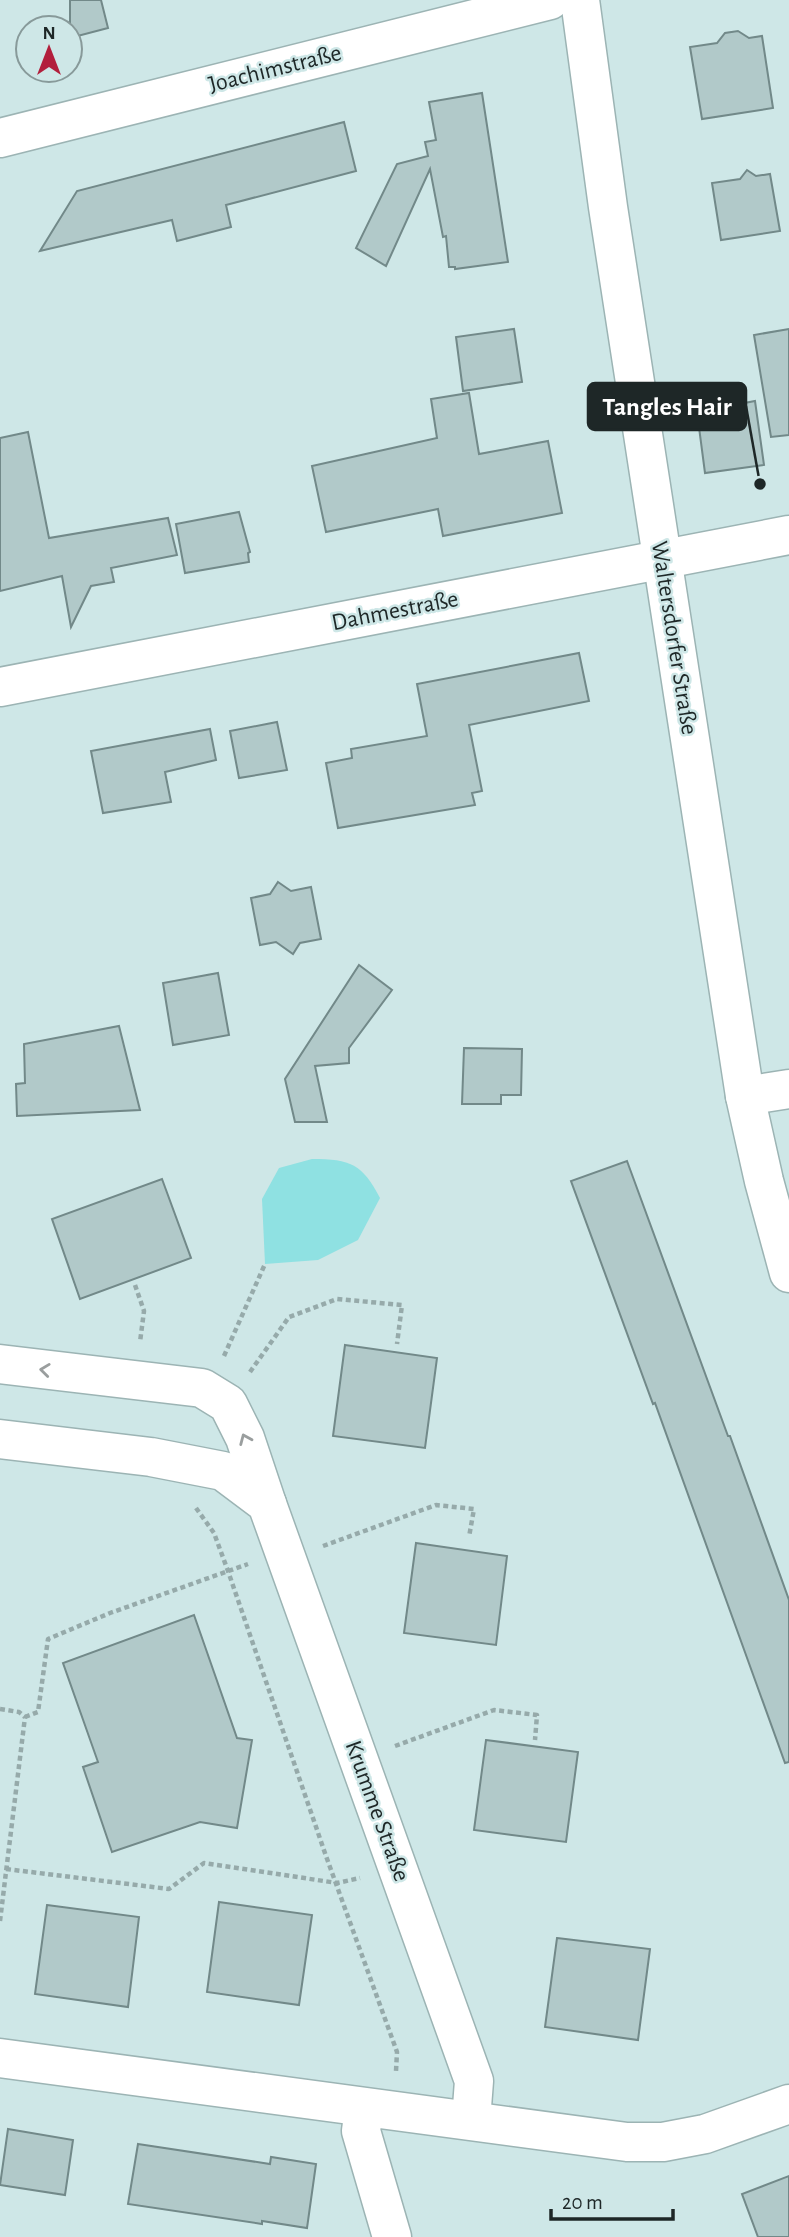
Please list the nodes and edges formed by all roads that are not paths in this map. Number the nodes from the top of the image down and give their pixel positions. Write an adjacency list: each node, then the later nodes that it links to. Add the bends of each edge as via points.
1 (550, 0): 3 (street, Joachimstraße)
2 (580, 0): 5 (street, Waltersdorfer Straße)
3 (0, 138)
4 (789, 535): 5 (street, Dahmestraße)
5 (662, 560): 6 (street, Dahmestraße); 8 (street, Waltersdorfer Straße)
6 (0, 687)
7 (789, 1089): 8 (street)
8 (745, 1096): 9 (street, Waltersdorfer Straße)
9 (789, 1273)
10 (0, 1364): 12 (street, Krumme Straße, one-way to 10, via 245,1438 219,1399 202,1388)
11 (0, 1439): 12 (street, via 151,1457 223,1471)
12 (267, 1504): 16 (street, Krumme Straße, via 474,2081)
13 (0, 2058): 15 (street)
14 (789, 2104): 16 (street, via 705,2134 663,2142 628,2142)
15 (364, 2108): 16 (street); 17 (street, via 361,2131)
16 (471, 2120)
17 (392, 2237)

